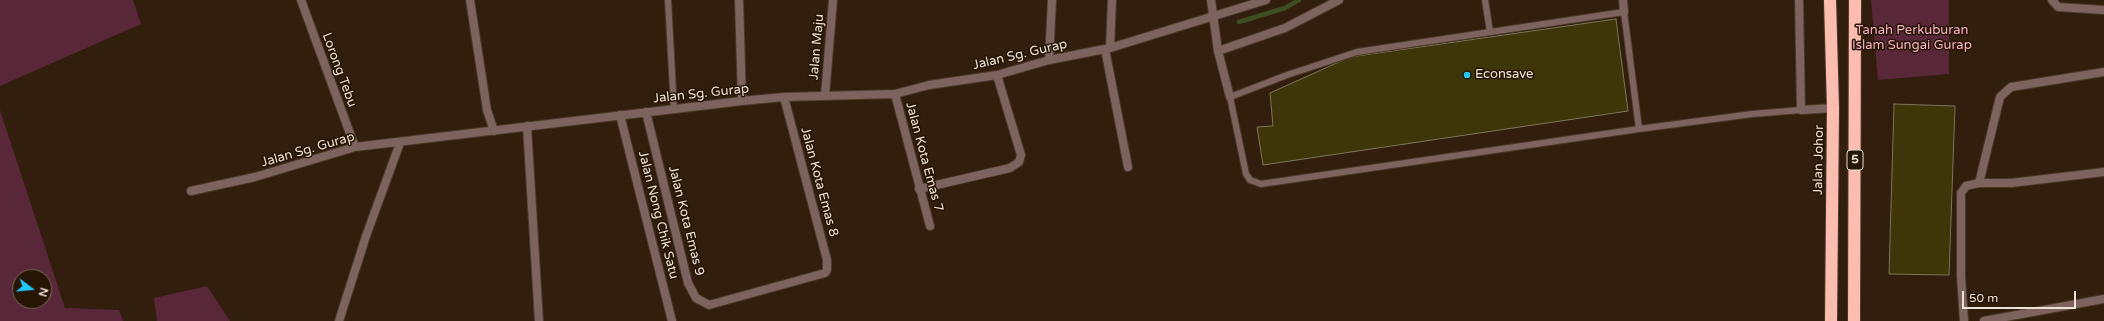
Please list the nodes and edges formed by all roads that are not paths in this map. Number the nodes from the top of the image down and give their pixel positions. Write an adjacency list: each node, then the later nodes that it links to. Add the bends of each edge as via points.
1 (301, 0): 40 (street, Lorong Tebu)
2 (470, 0): 38 (street, via 487,110)
3 (668, 0): 32 (lane)
4 (739, 0): 30 (street)
5 (833, 0): 27 (street, Jalan Maju)
6 (1052, 0): 23 (street)
7 (1112, 0): 21 (street)
8 (1211, 0): 19 (street)
9 (1266, 0): 19 (street, Jalan Sg. Gurap)
10 (1339, 0): 22 (street, via 1285,28)
11 (1485, 0): 20 (lane)
12 (1623, 0): 18 (street)
13 (1799, 0): 33 (street)
14 (1830, 0): 31 (highway, Jalan Johor / 5)
15 (1855, 0): 53 (highway, 5)
16 (2052, 0): 17 (street, via 2058,7)
17 (2104, 10)
18 (1624, 12): 20 (lane); 37 (lane)
19 (1213, 18): 21 (street, Jalan Sg. Gurap); 22 (street)
20 (1490, 32): 29 (lane, via 1357,52 1287,74)
21 (1108, 48): 23 (street, Jalan Sg. Gurap); 41 (street)
22 (1218, 51): 29 (street)
23 (1049, 60): 25 (street, Jalan Sg. Gurap)
24 (2104, 72): 43 (street, via 2011,87 2005,92 1996,108)
25 (997, 74): 26 (street, Jalan Sg. Gurap, via 929,85); 44 (street, via 1021,155 1019,162 1010,168)
26 (895, 94): 27 (street, Jalan Sg. Gurap); 44 (street, Jalan Kota Emas 7)
27 (825, 96): 28 (street, Jalan Sg. Gurap)
28 (784, 97): 30 (street, Jalan Sg. Gurap); 47 (street, Jalan Kota Emas 8, via 827,260)
29 (1230, 97): 37 (lane, via 1246,174 1250,180 1261,184)
30 (742, 101): 32 (street, Jalan Sg. Gurap)
31 (1833, 108): 33 (street); 52 (highway, Jalan Johor / 5)
32 (674, 109): 34 (street, Jalan Sg. Gurap)
33 (1801, 110): 37 (lane)
34 (646, 112): 35 (street, Jalan Sg. Gurap); 47 (street, Jalan Kota Emas 9, via 688,283 696,298 708,305)
35 (620, 115): 36 (street, Jalan Sg. Gurap); 51 (street, Jalan Nong Chik Satu)
36 (527, 126): 38 (street, Jalan Sg. Gurap); 50 (street)
37 (1639, 129)
38 (494, 130): 39 (street, Jalan Sg. Gurap)
39 (400, 143): 40 (street, Jalan Sg. Gurap); 49 (street, via 366,236)
40 (354, 147): 45 (street, Jalan Sg. Gurap, via 255,177)
41 (1128, 167)
42 (2104, 172): 43 (street, via 2011,183)
43 (1979, 183): 54 (street, via 1966,186 1961,193)
44 (919, 189): 46 (street, Jalan Kota Emas 7)
45 (191, 191)
46 (930, 226)
47 (825, 273)
48 (2104, 300): 55 (street)
49 (339, 321)
50 (538, 321)
51 (672, 321)
52 (1831, 321)
53 (1854, 321)
54 (1964, 321)
55 (1984, 321)

